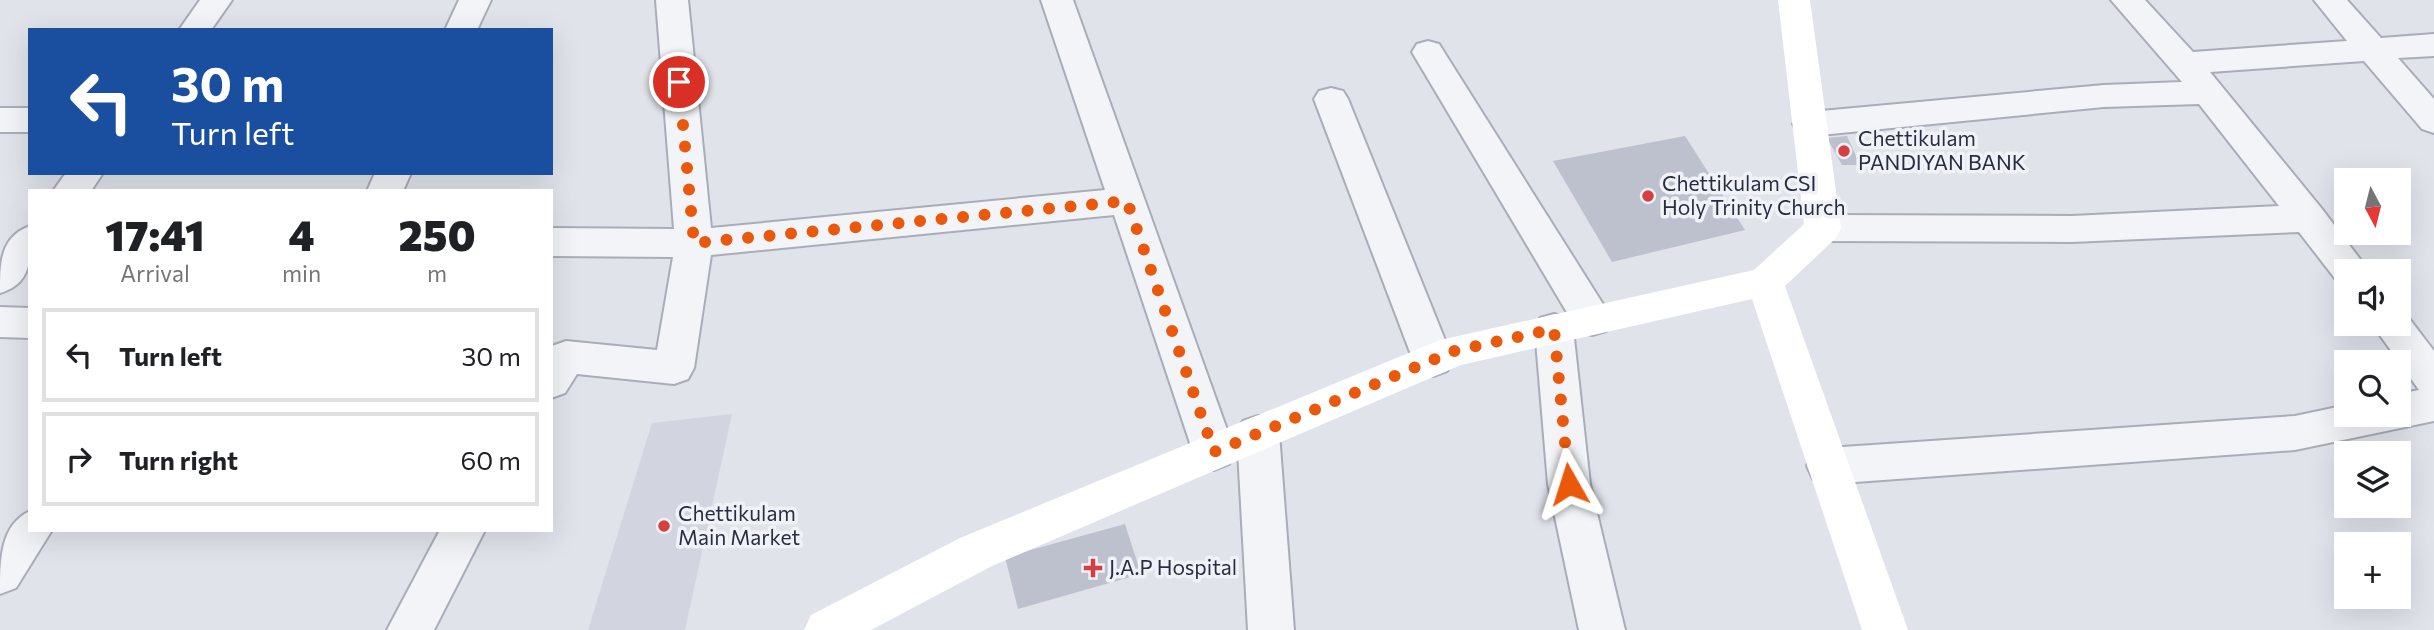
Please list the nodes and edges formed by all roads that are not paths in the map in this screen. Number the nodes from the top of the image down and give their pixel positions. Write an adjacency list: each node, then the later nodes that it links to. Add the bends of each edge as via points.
1 (216, 0): 8 (street)
2 (475, 0): 9 (street)
3 (671, 0): 27 (street)
4 (1057, 0): 22 (street)
5 (1794, 0): 19 (street)
6 (2127, 0): 13 (street)
7 (2330, 0): 11 (street)
8 (196, 28)
9 (462, 28)
10 (2434, 45): 11 (street)
11 (2375, 51): 13 (street); 18 (street)
12 (1428, 52): 33 (street)
13 (2185, 63): 14 (street)
14 (2208, 92): 19 (street, via 2104,96); 23 (street)
15 (1331, 99): 35 (street)
16 (0, 120): 17 (street)
17 (28, 120)
18 (2434, 121)
19 (1810, 124): 24 (street)
20 (84, 175): 21 (street)
21 (73, 189)
22 (1127, 201): 27 (street); 42 (street)
23 (2309, 218): 24 (street, via 2072,229); 28 (street)
24 (1824, 228): 30 (street)
25 (553, 242): 27 (street)
26 (28, 243): 29 (street)
27 (694, 243): 36 (street, via 674,368 566,357)
28 (2341, 259)
29 (0, 279)
30 (1765, 282): 33 (street); 43 (street)
31 (0, 322): 32 (street)
32 (28, 323)
33 (1573, 325): 35 (street, via 1454,351); 50 (street, via 1569,484)
34 (2399, 336): 37 (street)
35 (1433, 360): 41 (street)
36 (553, 379)
37 (2434, 380)
38 (2434, 404): 39 (street)
39 (2411, 409)
40 (2334, 425): 43 (street, via 2295,433)
41 (1258, 433): 42 (street); 49 (street)
42 (1214, 452): 48 (street, via 976,552)
43 (1828, 466): 51 (street)
44 (29, 532): 46 (street)
45 (462, 532): 47 (street)
46 (0, 574)
47 (410, 630)
48 (827, 630)
49 (1271, 630)
50 (1602, 630)
51 (1885, 630)

